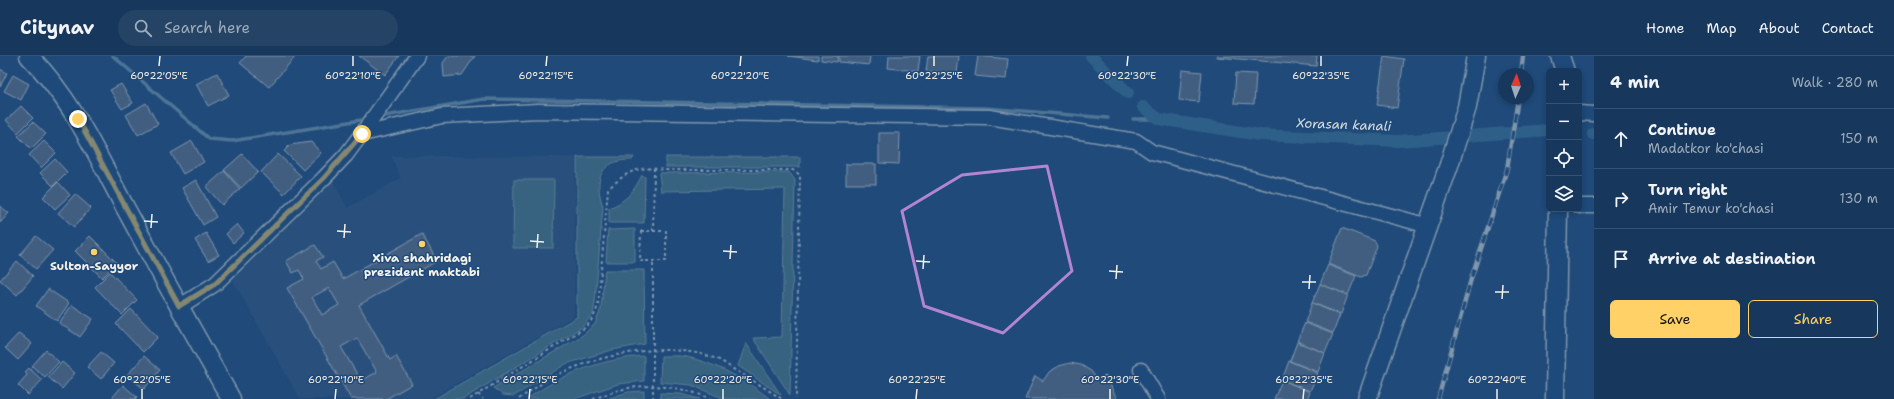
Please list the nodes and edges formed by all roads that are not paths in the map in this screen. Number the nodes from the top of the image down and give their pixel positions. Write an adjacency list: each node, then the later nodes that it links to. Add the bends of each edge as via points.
1 (29, 56): 13 (main road, via 49,76 78,119)
2 (417, 56): 8 (street)
3 (1476, 56): 12 (main road, via 1467,107)
4 (1560, 56): 5 (main road)
5 (1564, 68)
6 (1582, 113): 7 (street)
7 (1594, 114)
8 (364, 131): 12 (street, via 442,116 538,111 989,117 1136,141 1152,152); 13 (street, via 324,178 215,284)
9 (1582, 206): 10 (street)
10 (1594, 206)
11 (1558, 212): 18 (main road)
12 (1427, 227): 17 (main road)
13 (179, 306): 15 (main road)
14 (1141, 370): 16 (street)
15 (231, 399)
16 (1158, 399)
17 (1367, 399)
18 (1555, 399)

